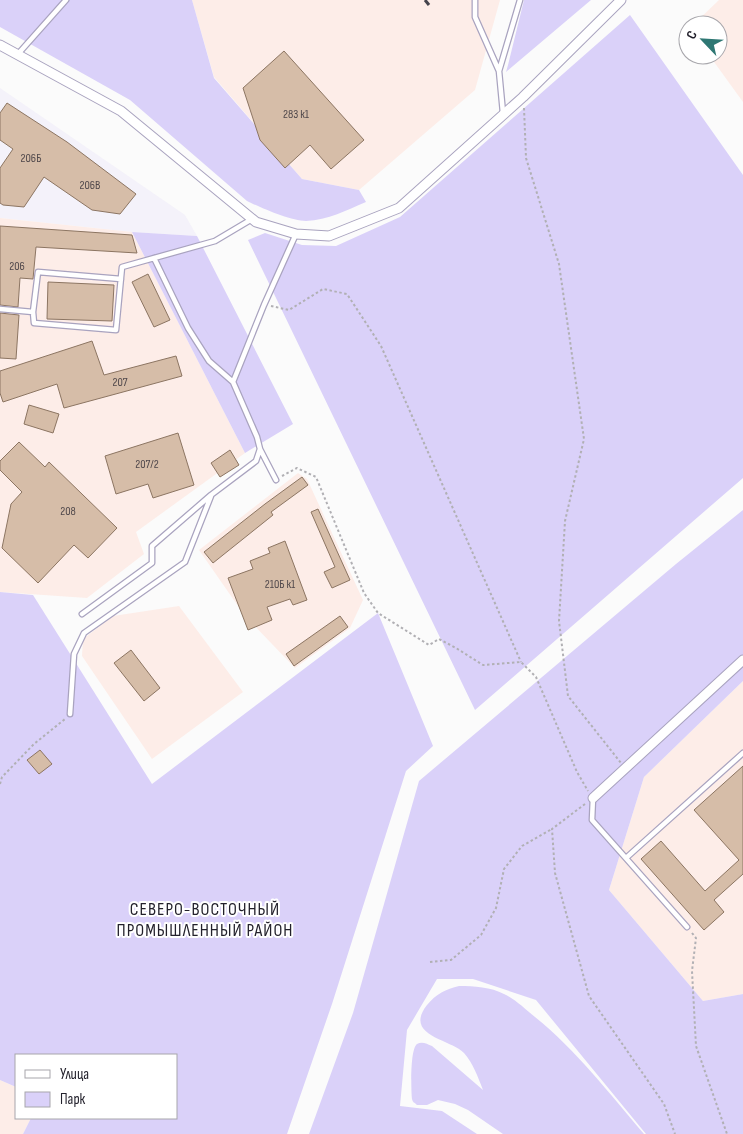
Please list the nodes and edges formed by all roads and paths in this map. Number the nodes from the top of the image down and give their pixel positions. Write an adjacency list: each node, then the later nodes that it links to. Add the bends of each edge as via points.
1 (66, 0): 6 (lane)
2 (475, 0): 7 (lane, via 475,17)
3 (520, 0): 7 (lane)
4 (622, 0): 8 (street)
5 (0, 45): 6 (street)
6 (18, 54): 10 (street, via 121,110)
7 (499, 71): 9 (lane)
8 (523, 97): 9 (street); 26 (path, via 526,158 559,264 584,439 566,521 559,621 568,696)
9 (503, 116): 11 (street, via 399,208 329,236)
10 (252, 219): 11 (street); 12 (lane, via 215,240)
11 (296, 234): 14 (lane)
12 (154, 258): 13 (lane, via 122,267); 17 (lane, via 188,328 209,361)
13 (121, 279): 16 (lane, via 38,272); 16 (lane, via 116,330 34,323)
14 (264, 304): 17 (lane); 23 (path, via 289,310 323,289 346,294 381,346)
15 (0, 309): 16 (lane)
16 (33, 312)
17 (233, 382): 18 (lane)
18 (260, 449): 19 (lane); 20 (lane, via 256,461)
19 (276, 480): 23 (path, via 297,468 316,477 364,593 378,613 429,645 439,639 483,665)
20 (211, 495): 21 (lane, via 152,546 152,562); 24 (lane, via 185,562 84,632 74,654)
21 (82, 614)
22 (743, 660): 26 (street)
23 (521, 662): 28 (path, via 536,677 577,772)
24 (70, 714): 27 (path, via 34,744 2,777)
25 (743, 753): 30 (lane)
26 (625, 768): 28 (street)
27 (0, 784)
28 (593, 798): 29 (path); 30 (lane, via 592,820)
29 (552, 829): 32 (path, via 522,846 504,869 496,908 481,935 452,960); 33 (path, via 555,873 589,996 664,1104)
30 (626, 858): 31 (lane)
31 (687, 927): 34 (path, via 696,938 692,971 696,1046)
32 (430, 962)
33 (675, 1134)
34 (727, 1134)

